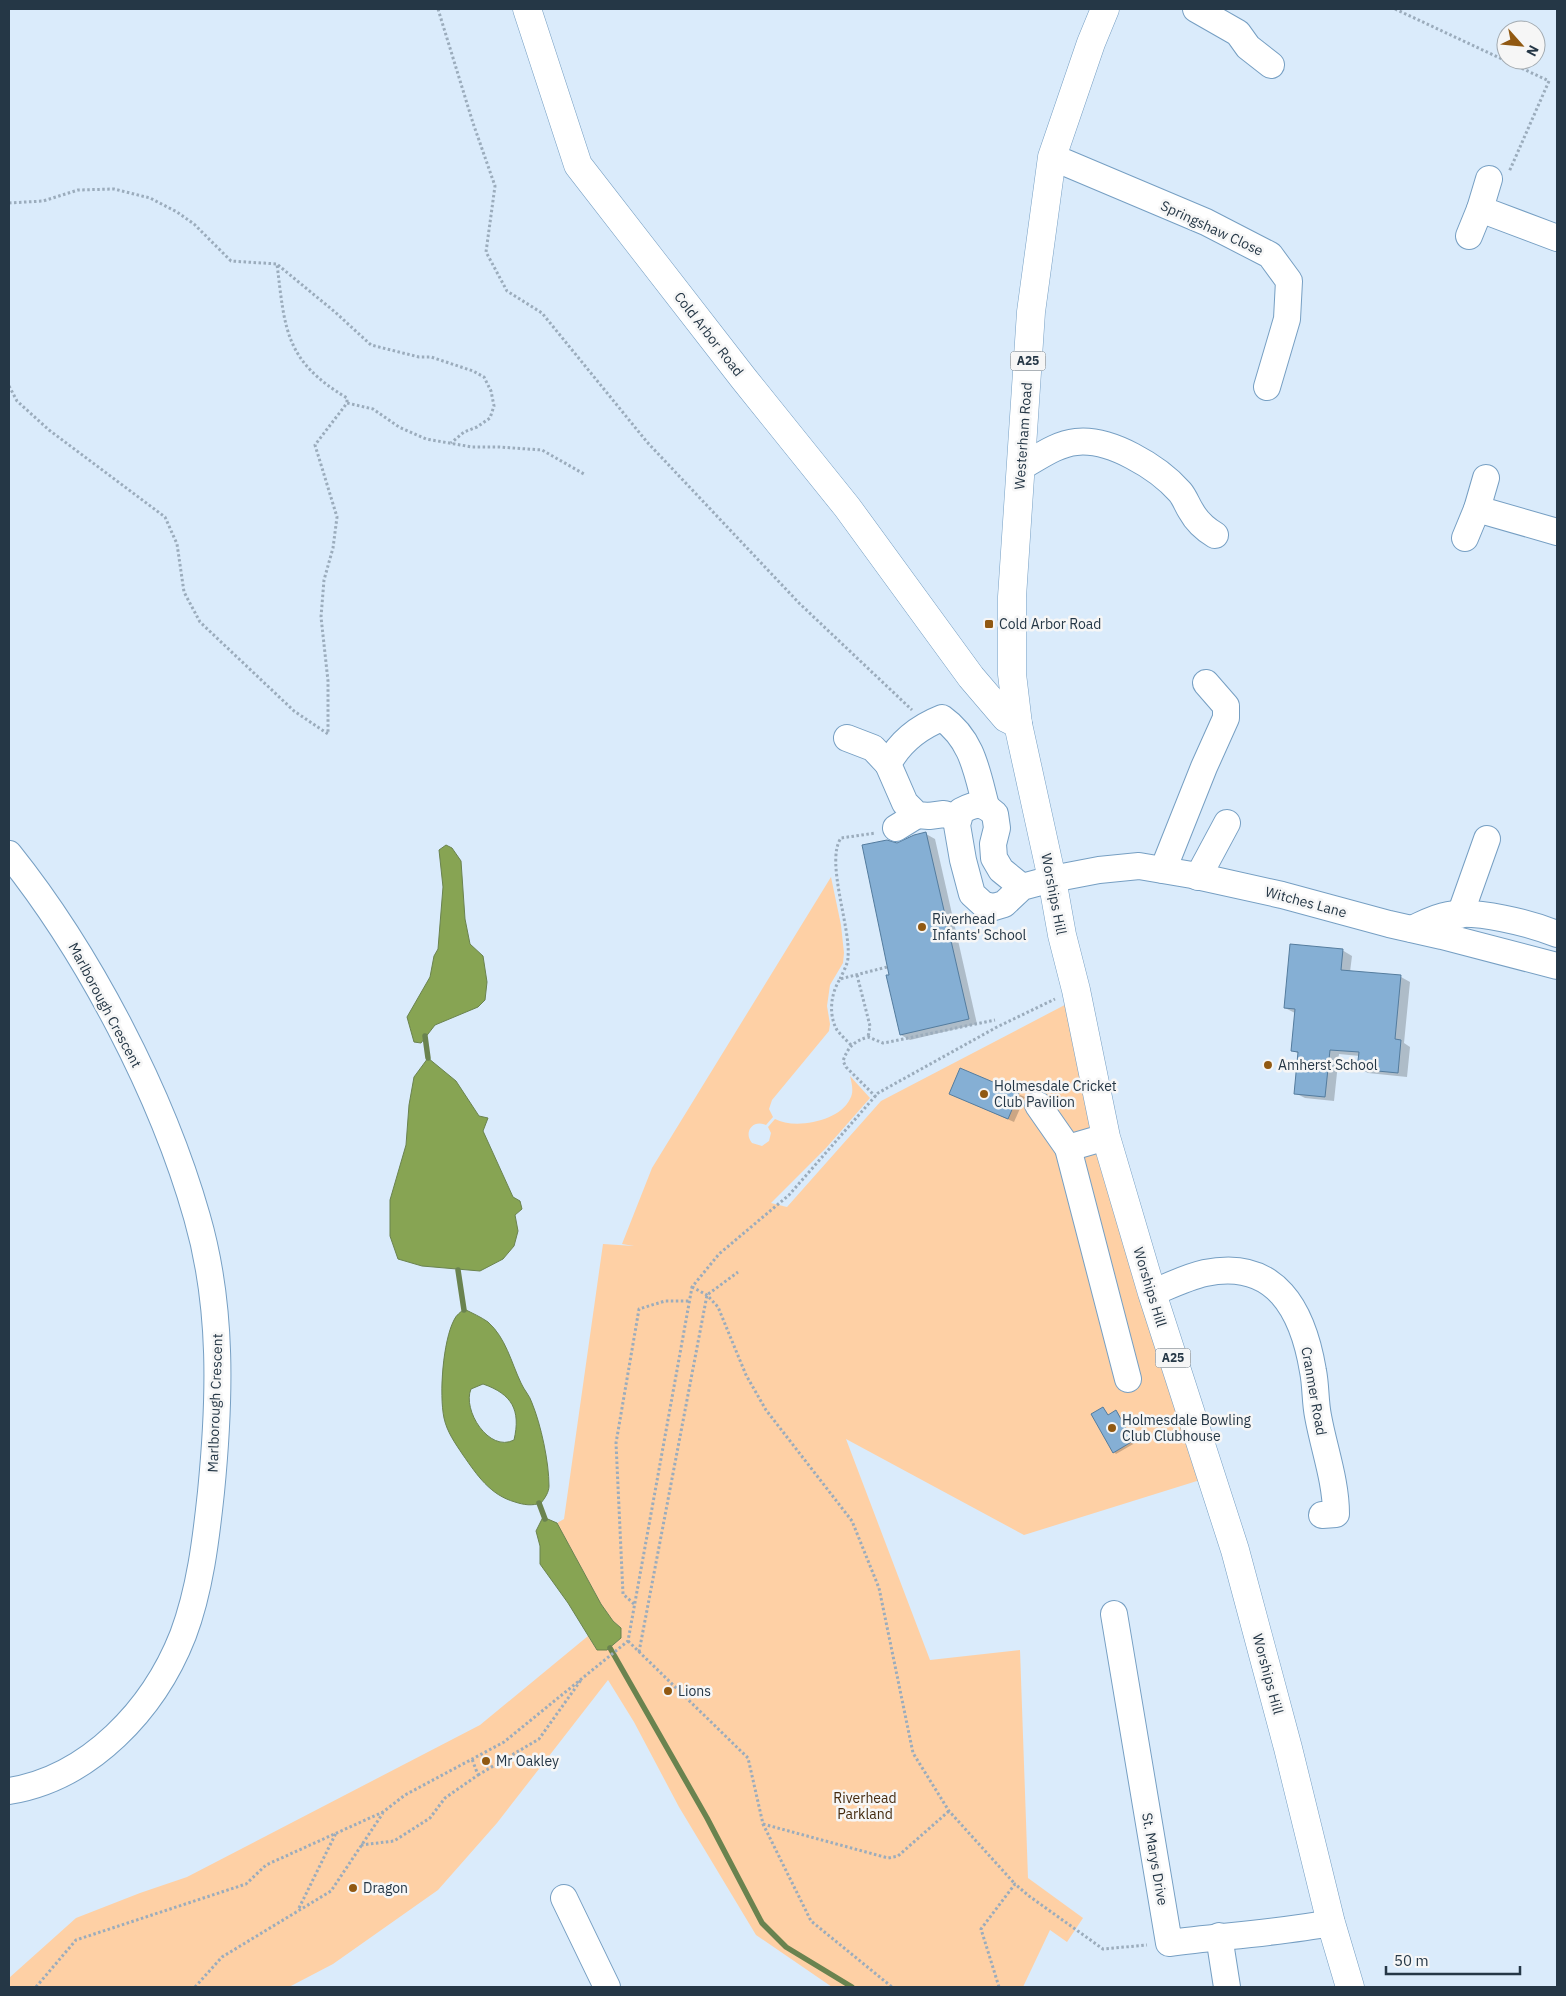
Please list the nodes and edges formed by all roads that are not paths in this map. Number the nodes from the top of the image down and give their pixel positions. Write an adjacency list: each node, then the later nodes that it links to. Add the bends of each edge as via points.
1 (527, 9): 18 (main road, Cold Arbor Road, via 578,165 847,507 971,676 1006,718)
2 (1105, 9): 5 (main road, Westerham Road / A25)
3 (1196, 9): 4 (street, via 1232,28 1248,47)
4 (1271, 65)
5 (1052, 157): 10 (street, Springshaw Close, via 1206,222 1270,255 1289,281 1287,319); 11 (main road, Westerham Road / A25, via 1031,312)
6 (1489, 179): 7 (street)
7 (1480, 209): 8 (street); 9 (street)
8 (1469, 236)
9 (1557, 238)
10 (1267, 387)
11 (1021, 467): 15 (street, via 1060,446 1077,442 1120,450 1167,479 1181,493 1198,522); 18 (main road, Westerham Road / A25, via 1012,597 1012,674)
12 (1486, 478): 13 (street)
13 (1477, 509): 14 (street); 16 (street)
14 (1557, 532)
15 (1215, 535)
16 (1465, 538)
17 (1206, 683): 26 (street, via 1226,706 1226,718)
18 (1018, 724): 28 (main road, Worships Hill / A25)
19 (847, 738): 20 (street, via 873,748)
20 (888, 764): 21 (street, via 895,751 911,736 942,718 964,739 974,759); 22 (street, via 905,803 906,821 944,814)
21 (986, 806): 22 (street, via 973,805 961,811); 29 (street, via 995,814 994,858 1001,870)
22 (958, 818): 29 (street, via 963,860 972,894 984,905 994,907 1004,904)
23 (1227, 823): 27 (street)
24 (1487, 839): 30 (street)
25 (9, 854): 41 (street, Marlborough Crescent, via 75,947 124,1036 165,1127 198,1219 214,1296 218,1363 206,1540 183,1635 169,1664 153,1692 104,1747 71,1768 23,1789)
26 (1163, 870): 27 (street, Witches Lane); 28 (street, Witches Lane, via 1139,866)
27 (1198, 877): 31 (street, Witches Lane)
28 (1052, 878): 29 (street, Witches Lane); 35 (main road, Worships Hill / A25)
29 (1022, 887)
30 (1460, 915): 31 (street, via 1448,915); 32 (street, via 1504,919)
31 (1412, 929): 33 (street, Witches Lane)
32 (1557, 934)
33 (1557, 966)
34 (1038, 1105): 36 (street)
35 (1106, 1137): 36 (street); 37 (main road, Worships Hill / A25)
36 (1068, 1148): 38 (street)
37 (1152, 1293): 39 (street, Cranmer Road, via 1206,1273 1234,1272 1259,1276 1283,1294 1301,1322 1313,1370); 43 (main road, Worships Hill / A25, via 1235,1550)
38 (1128, 1379)
39 (1336, 1511)
40 (1114, 1614): 44 (street, St. Marys Drive, via 1169,1943)
41 (9, 1791)
42 (564, 1898): 45 (street)
43 (1331, 1923): 44 (street); 47 (main road, Worships Hill / A25)
44 (1219, 1936): 46 (street)
45 (607, 1987)
46 (1227, 1987)
47 (1350, 1987)

